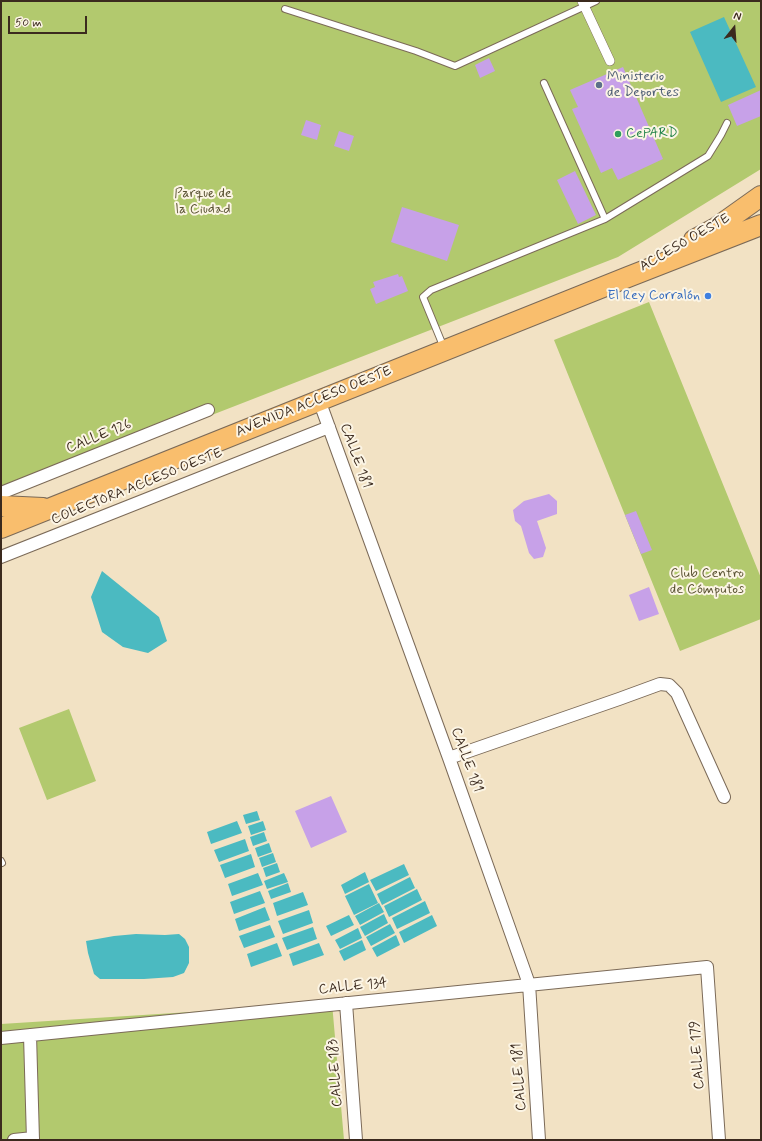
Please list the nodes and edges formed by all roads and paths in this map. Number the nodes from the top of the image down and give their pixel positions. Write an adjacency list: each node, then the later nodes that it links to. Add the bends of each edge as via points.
1 (596, 1): 2 (lane)
2 (584, 4): 3 (lane, via 455,66); 4 (street)
3 (284, 9)
4 (610, 61)
5 (544, 83): 8 (lane)
6 (727, 123): 8 (lane, via 708,156)
7 (761, 196): 10 (highway, ACCESO OESTE, via 716,228)
8 (605, 219): 11 (lane, via 431,290 423,297)
9 (761, 225): 10 (highway, ACCESO OESTE)
10 (628, 276): 11 (highway, AVENIDA ACCESO OESTE)
11 (444, 350): 12 (highway, AVENIDA ACCESO OESTE)
12 (319, 400): 14 (street, CALLE 181); 17 (highway, AVENIDA ACCESO OESTE)
13 (208, 410): 15 (street, CALLE 126)
14 (329, 427): 19 (street, COLECTORA ACCESO OESTE); 20 (street, CALLE 181)
15 (1, 493)
16 (1, 506): 17 (highway)
17 (49, 509): 18 (highway, AVENIDA ACCESO OESTE)
18 (1, 528)
19 (1, 556)
20 (449, 758): 21 (street, via 660,684 669,685 677,693); 23 (street, CALLE 181)
21 (724, 797)
22 (707, 967): 23 (street, CALLE 134); 31 (street, CALLE 179)
23 (529, 984): 24 (street, CALLE 134); 30 (street, CALLE 181)
24 (346, 1003): 25 (street, CALLE 134); 29 (street, CALLE 183)
25 (30, 1035): 26 (street, CALLE 134); 27 (street)
26 (1, 1038)
27 (33, 1139): 28 (street)
28 (14, 1140)
29 (356, 1140)
30 (539, 1140)
31 (718, 1140)

